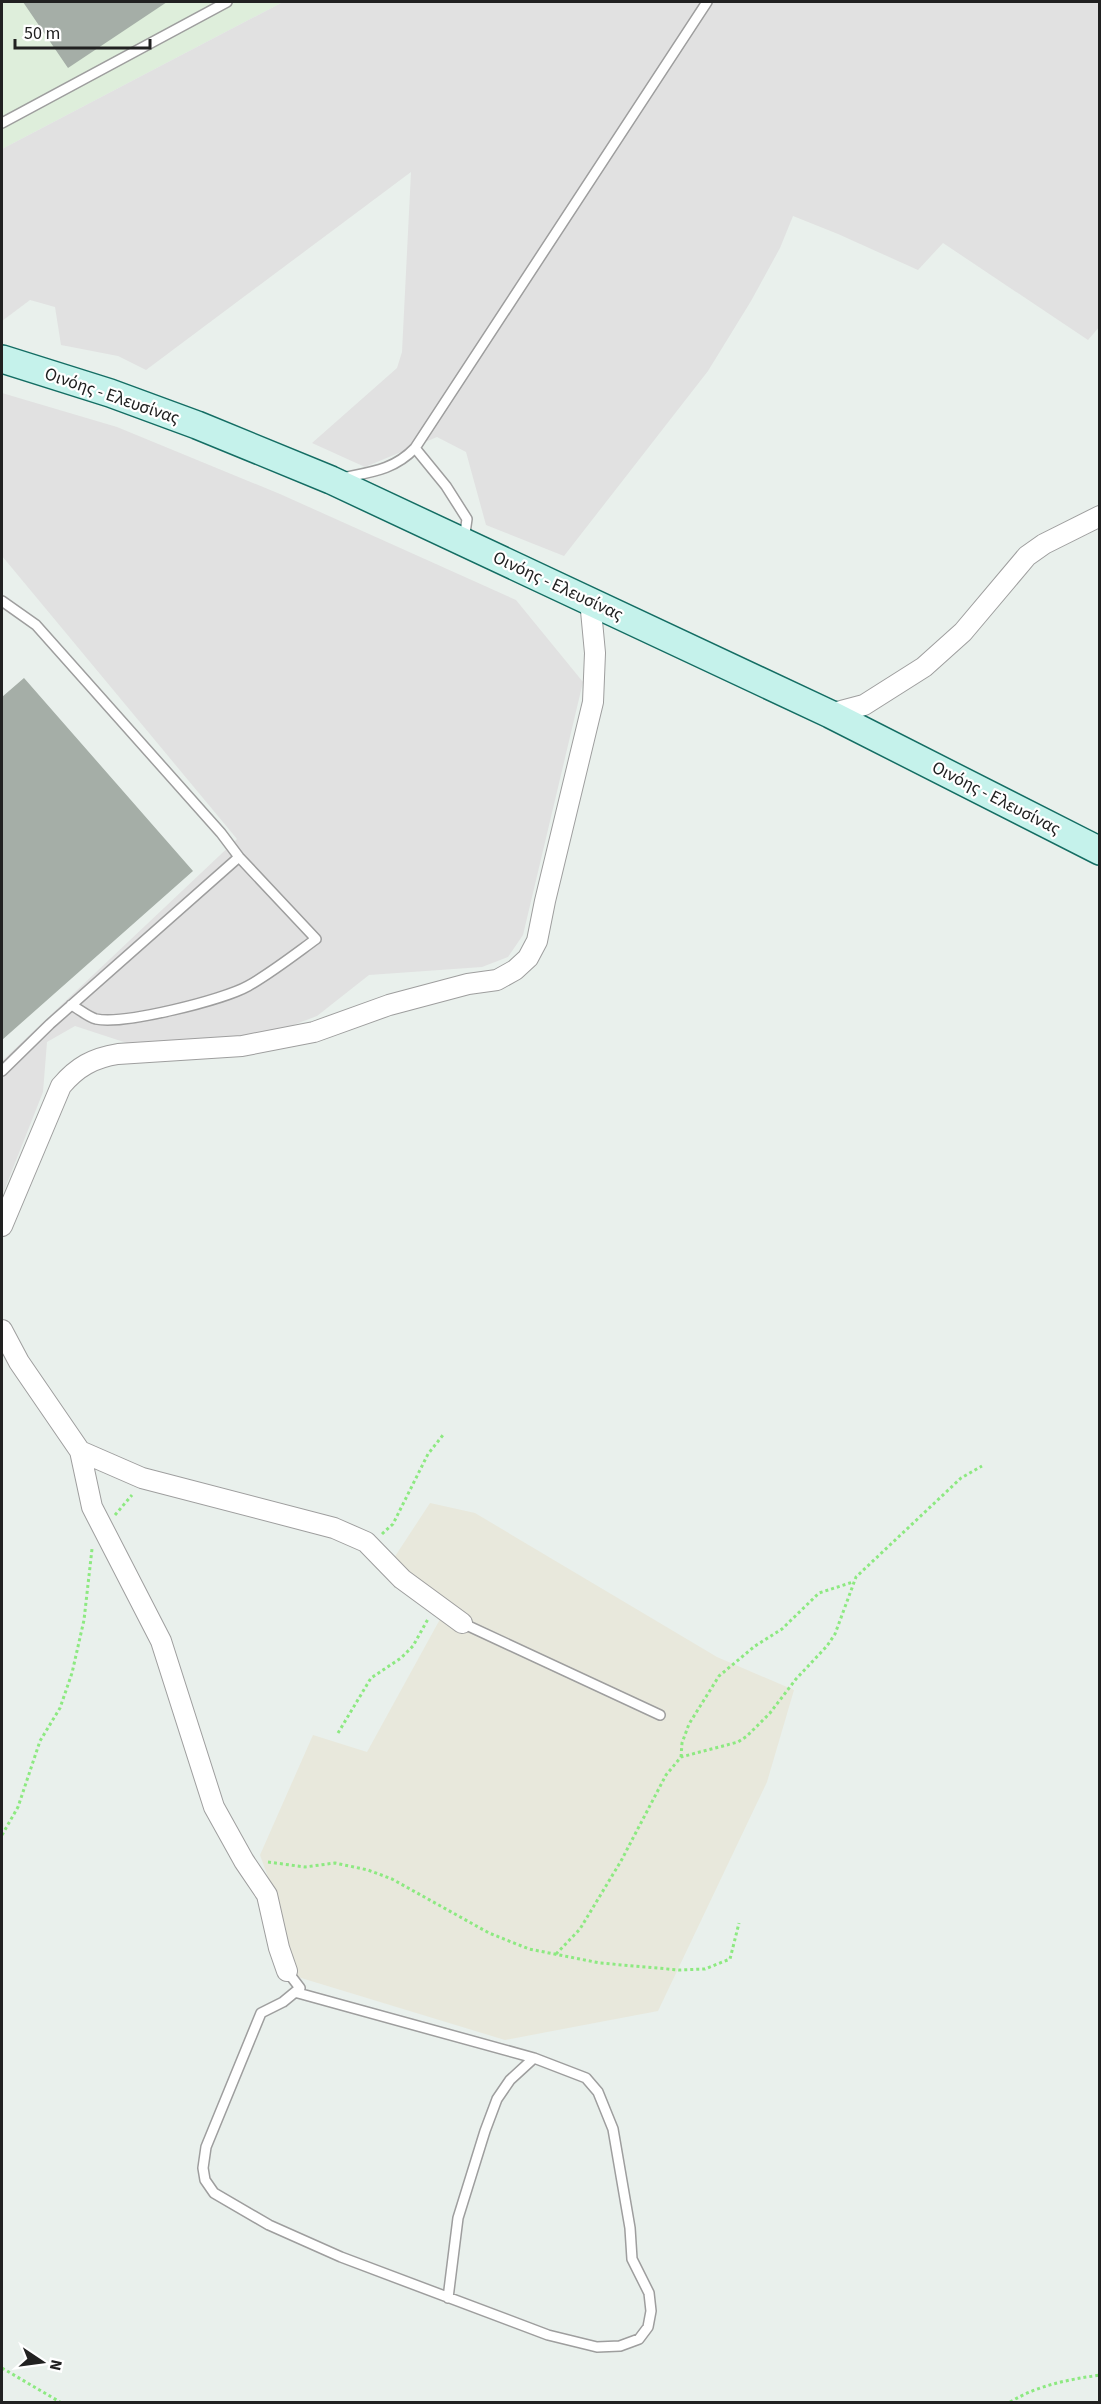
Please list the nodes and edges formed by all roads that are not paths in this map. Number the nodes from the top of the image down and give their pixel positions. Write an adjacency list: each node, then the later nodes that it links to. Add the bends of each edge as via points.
1 (227, 2): 3 (lane)
2 (707, 2): 5 (lane)
3 (2, 123)
4 (2, 359): 6 (main road, Οινόης - Ελευσίνας, via 142,405)
5 (415, 448): 6 (lane, via 402,461 382,469); 8 (lane, via 467,519)
6 (331, 480): 8 (main road, Οινόης - Ελευσίνας)
7 (1100, 516): 11 (street, via 1027,556 963,632 924,667 864,705)
8 (463, 542): 9 (main road, Οινόης - Ελευσίνας)
9 (590, 600): 11 (main road, Οινόης - Ελευσίνας); 16 (street, via 594,702 537,941 528,958 497,980 389,1005 314,1032 242,1046 118,1054 87,1063 72,1072 61,1086)
10 (2, 601): 13 (lane, via 36,626)
11 (830, 714): 12 (main road, Οινόης - Ελευσίνας)
12 (1100, 850)
13 (239, 856): 14 (lane); 14 (lane, via 316,939 246,987 216,998 116,1019 95,1018)
14 (71, 1005): 15 (lane)
15 (2, 1071)
16 (2, 1226)
17 (2, 1330): 18 (street, via 19,1362)
18 (80, 1451): 19 (street, via 142,1478 334,1528 366,1542 402,1579); 21 (street, via 92,1508 161,1641 214,1807 267,1895)
19 (462, 1623): 20 (lane)
20 (660, 1715)
21 (287, 1971): 22 (lane)
22 (300, 1988): 23 (lane, via 298,1993); 24 (lane, via 261,2013 206,2147 205,2180 214,2193 269,2225)
23 (534, 2058): 24 (lane, via 510,2080 497,2099 485,2131 458,2218); 24 (lane, via 586,2078 605,2105 621,2168 632,2259 649,2293 648,2327 639,2339 620,2346 597,2347 548,2335)
24 (448, 2298)

